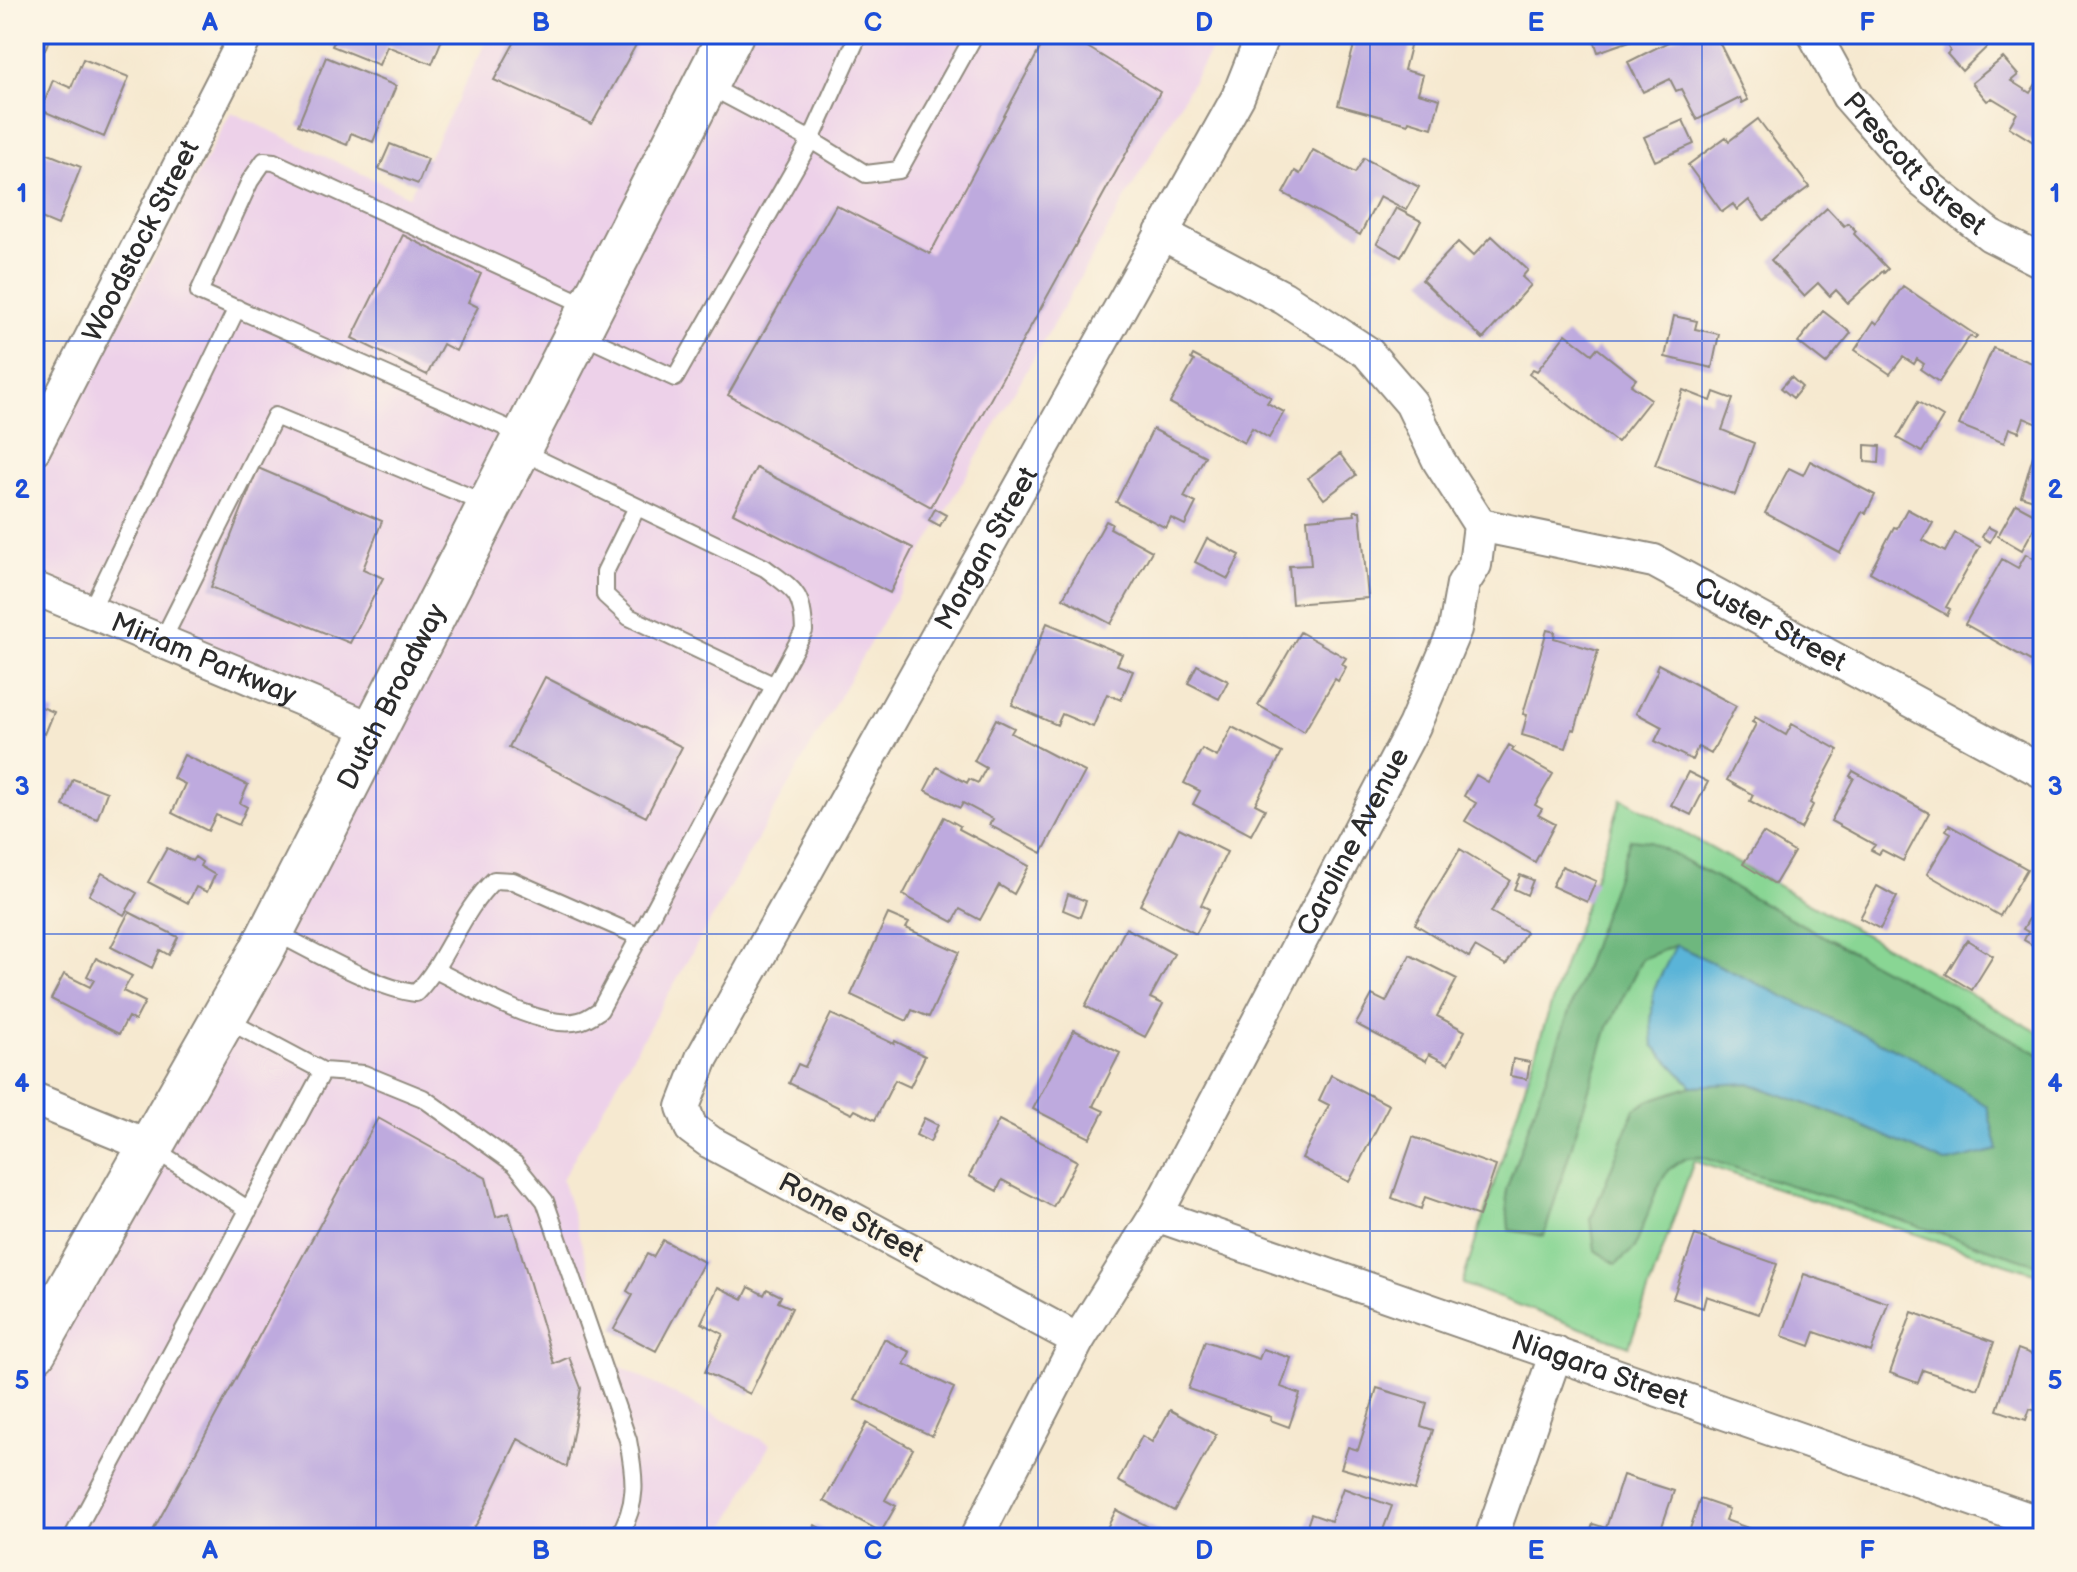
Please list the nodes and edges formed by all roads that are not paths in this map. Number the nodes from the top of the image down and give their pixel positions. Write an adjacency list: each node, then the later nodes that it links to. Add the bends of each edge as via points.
1 (247, 34): 14 (street, Woodstock Street)
2 (731, 34): 7 (main road, Dutch Broadway)
3 (859, 34): 8 (lane)
4 (975, 34): 8 (lane, via 899,170 866,174)
5 (1263, 34): 9 (street, Morgan Street, via 1238,97)
6 (1814, 34): 10 (street, Prescott Street, via 1848,96 1923,182 1990,235)
7 (705, 84): 8 (lane); 12 (main road, Dutch Broadway)
8 (811, 140): 12 (lane, via 675,378)
9 (1161, 233): 17 (street, via 1284,298 1368,353 1411,403 1439,461); 28 (street, Morgan Street)
10 (2043, 262)
11 (237, 308): 12 (lane, via 199,292 264,161); 13 (lane); 19 (lane)
12 (584, 320): 13 (main road, Dutch Broadway)
13 (522, 443): 15 (main road, Dutch Broadway); 16 (lane)
14 (34, 449)
15 (490, 505): 20 (lane, via 275,416); 22 (main road, Dutch Broadway)
16 (637, 507): 21 (lane, via 765,568 796,592 804,631); 21 (lane, via 605,572 605,595 629,617)
17 (1480, 525): 23 (street, Custer Street, via 1654,561); 33 (street, Caroline Avenue, via 1475,565 1463,584 1455,629 1414,726)
18 (34, 588): 19 (street, Miriam Parkway)
19 (90, 612): 20 (street, Miriam Parkway)
20 (162, 641): 22 (street, Miriam Parkway)
21 (775, 686): 25 (lane)
22 (375, 730): 24 (main road, Dutch Broadway)
23 (2043, 772)
24 (272, 931): 26 (lane, via 404,992 416,993); 27 (main road, Dutch Broadway)
25 (640, 937): 26 (lane, via 600,1010 581,1021 542,1021); 26 (lane, via 513,881 494,880 478,895)
26 (435, 970)
27 (223, 1018): 29 (lane); 31 (main road, Dutch Broadway)
28 (702, 1058): 34 (street, Rome Street, via 683,1107 691,1128)
29 (323, 1071): 32 (lane); 39 (lane, via 364,1074 423,1098 515,1164 545,1201 628,1440 635,1476 630,1519)
30 (34, 1099): 31 (street)
31 (149, 1146): 32 (lane); 35 (main road, Dutch Broadway)
32 (249, 1210): 38 (lane)
33 (1156, 1215): 34 (street, Caroline Avenue); 36 (street, Niagara Street)
34 (1078, 1340): 40 (street, Caroline Avenue)
35 (34, 1351)
36 (1556, 1353): 37 (street, Niagara Street); 41 (street)
37 (2043, 1524)
38 (72, 1538)
39 (617, 1538)
40 (976, 1538)
41 (1491, 1538)

